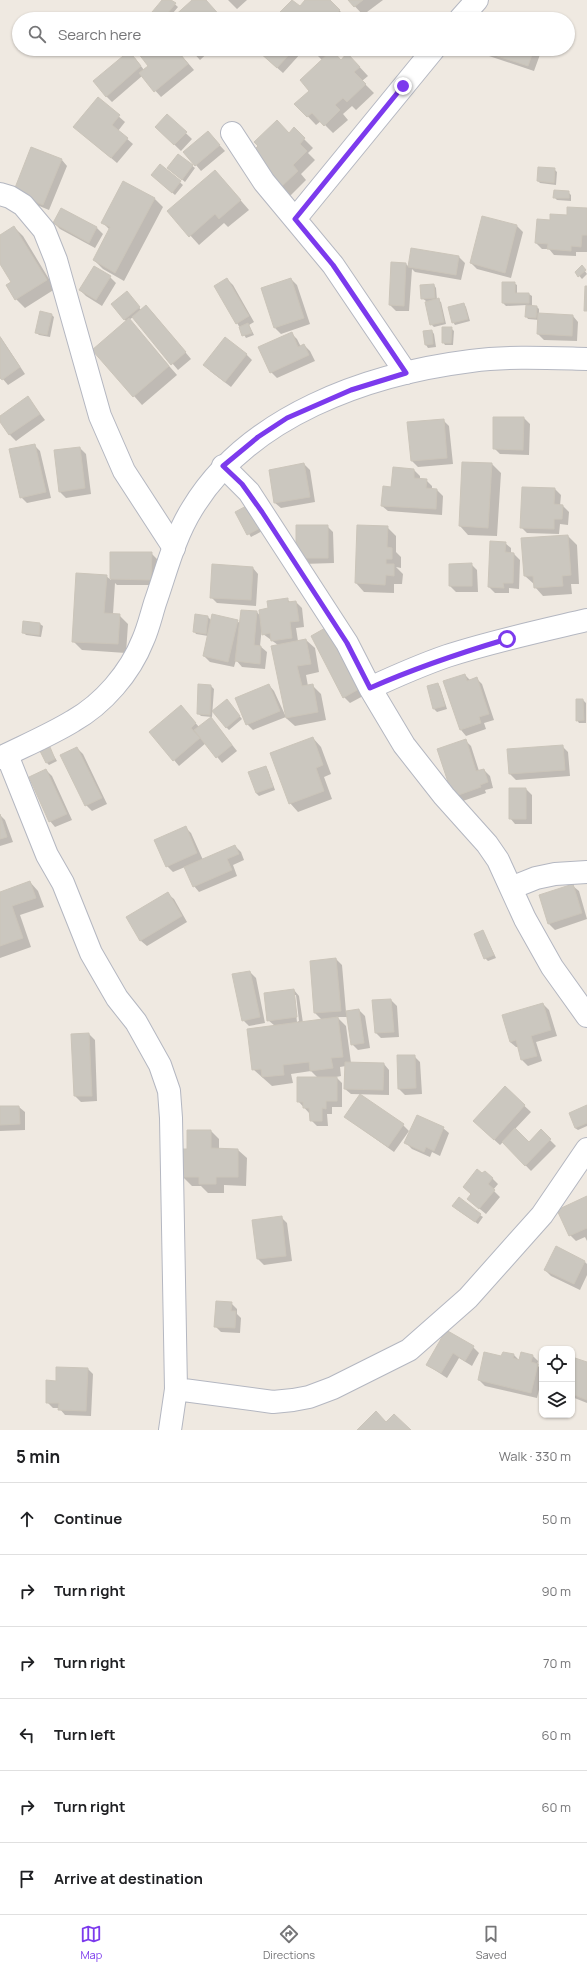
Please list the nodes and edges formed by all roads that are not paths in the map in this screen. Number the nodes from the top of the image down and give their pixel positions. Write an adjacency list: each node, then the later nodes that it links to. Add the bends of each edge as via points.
1 (477, 0): 2 (street)
2 (466, 12)
3 (428, 56): 6 (street)
4 (232, 133): 6 (street, via 264,182)
5 (0, 194): 10 (street, via 23,205 44,230 58,268 100,416 124,471)
6 (295, 219): 8 (street, via 333,265)
7 (587, 359): 8 (street, via 523,358 471,361)
8 (406, 373): 9 (street, via 351,390 287,418 258,437)
9 (223, 466): 10 (street, via 191,510); 12 (street, via 242,484 262,512 347,643)
10 (174, 548): 13 (street, via 143,642 116,685 74,721)
11 (587, 620): 12 (street, via 448,656)
12 (370, 688): 15 (street, via 404,745 444,796 487,844)
13 (3, 757): 18 (street, via 47,855 63,883 92,953 160,1065 169,1091)
14 (587, 872): 15 (street, via 555,874)
15 (511, 888): 16 (street, via 552,967)
16 (587, 1016)
17 (587, 1149): 18 (street, via 542,1215 468,1298 409,1350 333,1388 293,1400 273,1402)
18 (176, 1389): 19 (street)
19 (170, 1430)

